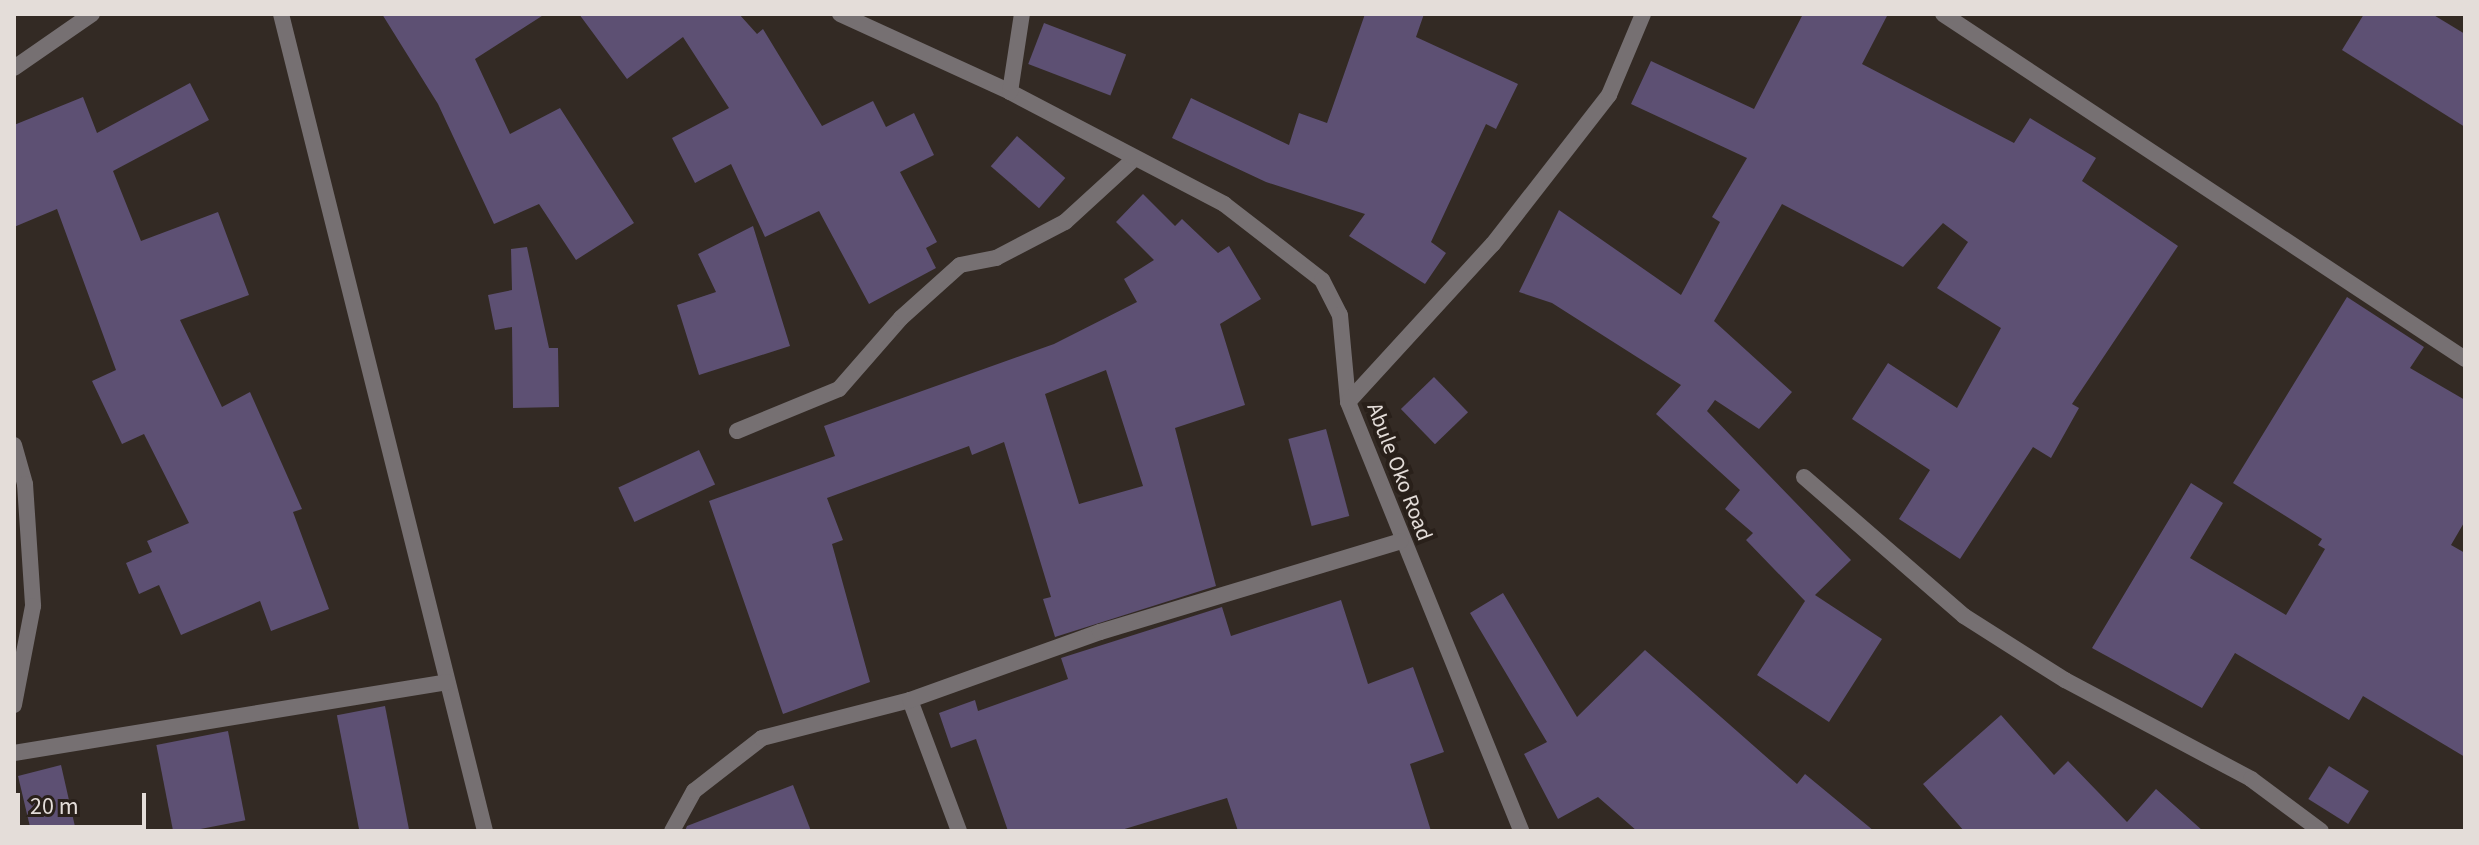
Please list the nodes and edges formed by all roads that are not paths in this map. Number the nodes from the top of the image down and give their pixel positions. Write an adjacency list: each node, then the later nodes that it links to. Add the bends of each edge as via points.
1 (92, 14): 7 (street)
2 (281, 14): 16 (street)
3 (840, 14): 8 (street, Abule Oko Road)
4 (1022, 14): 8 (street)
5 (1643, 14): 11 (street, via 1609,95 1493,244)
6 (1943, 14): 10 (street)
7 (14, 68)
8 (1010, 92): 9 (street, Abule Oko Road)
9 (1133, 160): 11 (street, Abule Oko Road, via 1224,204 1322,280 1340,315); 12 (street, via 1065,222 996,258 960,265 901,318 839,389)
10 (2465, 359)
11 (1348, 402): 15 (street, Abule Oko Road)
12 (737, 431)
13 (14, 445): 18 (street, via 25,484 33,606)
14 (1804, 477): 24 (street, via 1964,616 2065,680 2251,779)
15 (1401, 541): 17 (street, via 1100,632); 23 (street, Abule Oko Road)
16 (447, 682): 19 (street); 20 (street)
17 (910, 700): 21 (street, via 762,738 694,791); 22 (street)
18 (14, 705)
19 (14, 753)
20 (485, 831)
21 (672, 831)
22 (959, 831)
23 (1521, 831)
24 (2321, 831)

